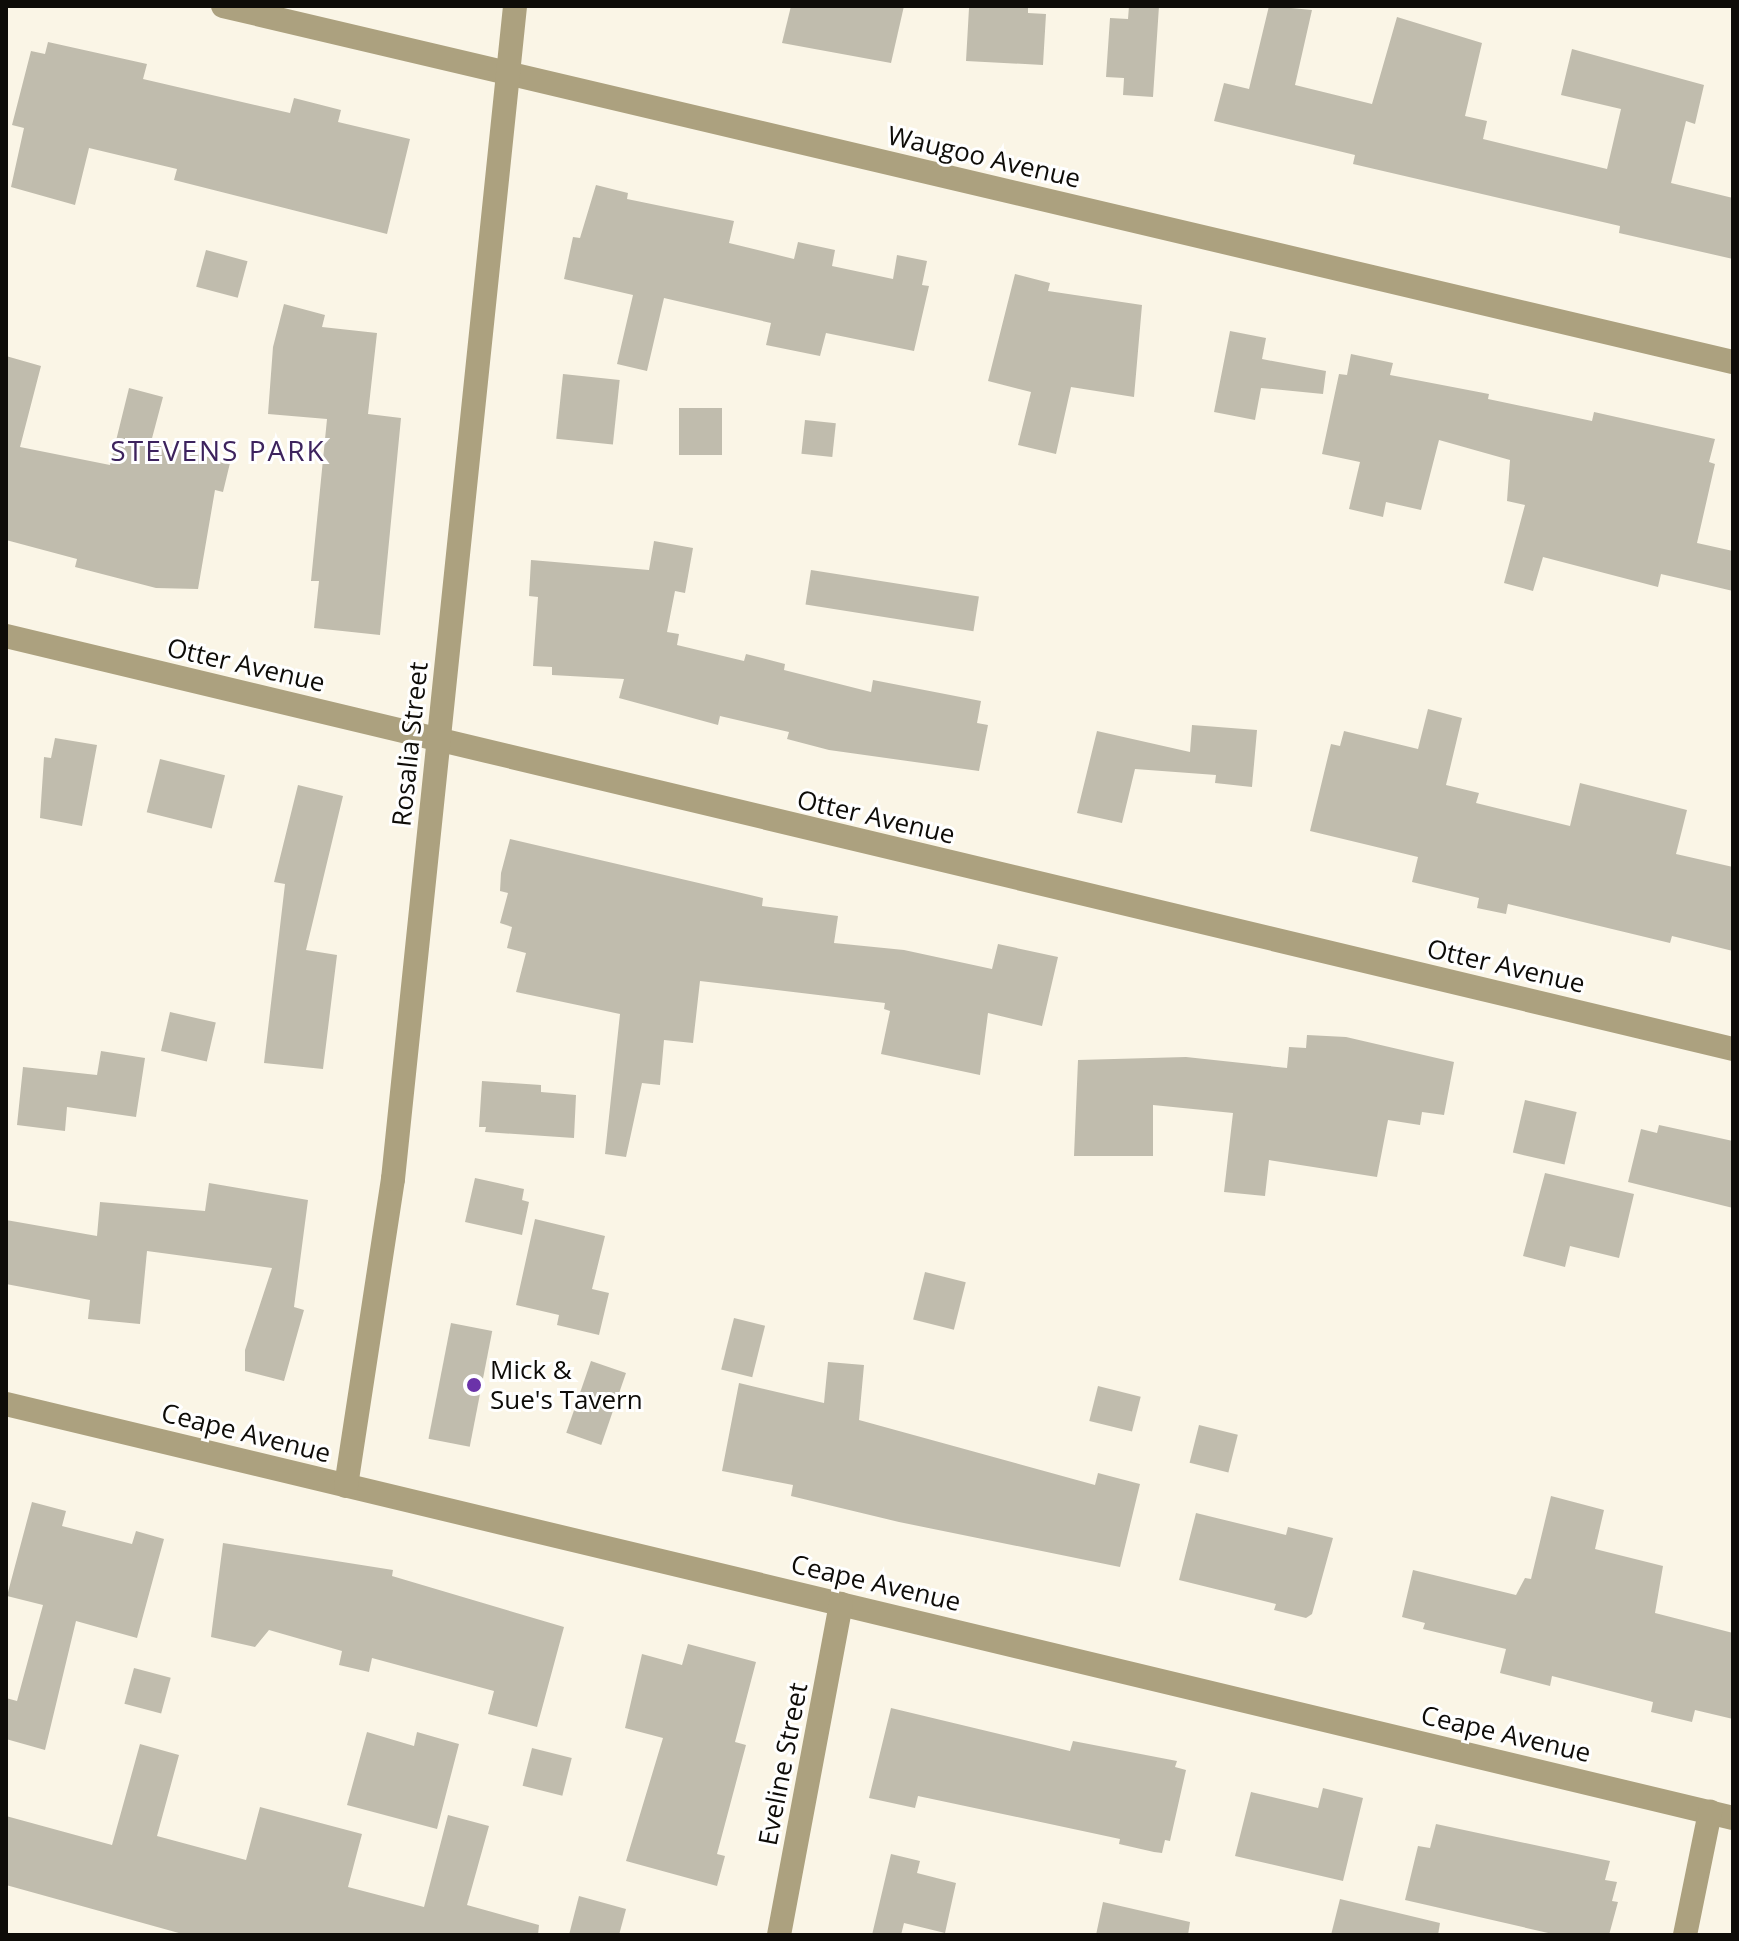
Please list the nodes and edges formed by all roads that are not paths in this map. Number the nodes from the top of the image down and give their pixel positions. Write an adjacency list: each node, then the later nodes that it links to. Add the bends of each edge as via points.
1 (223, 6): 3 (street, Waugoo Avenue)
2 (515, 6): 3 (street, Rosalia Street)
3 (508, 74): 4 (street, Waugoo Avenue); 6 (street, Rosalia Street)
4 (1733, 362)
5 (6, 636): 6 (street, Otter Avenue)
6 (439, 740): 7 (street, Otter Avenue); 9 (street, Rosalia Street, via 393,1179)
7 (1733, 1049)
8 (6, 1404): 9 (street, Ceape Avenue)
9 (346, 1486): 10 (street, Ceape Avenue)
10 (841, 1604): 11 (street, Ceape Avenue); 12 (street, Eveline Street)
11 (1722, 1815): 13 (street)
12 (779, 1935)
13 (1685, 1935)

